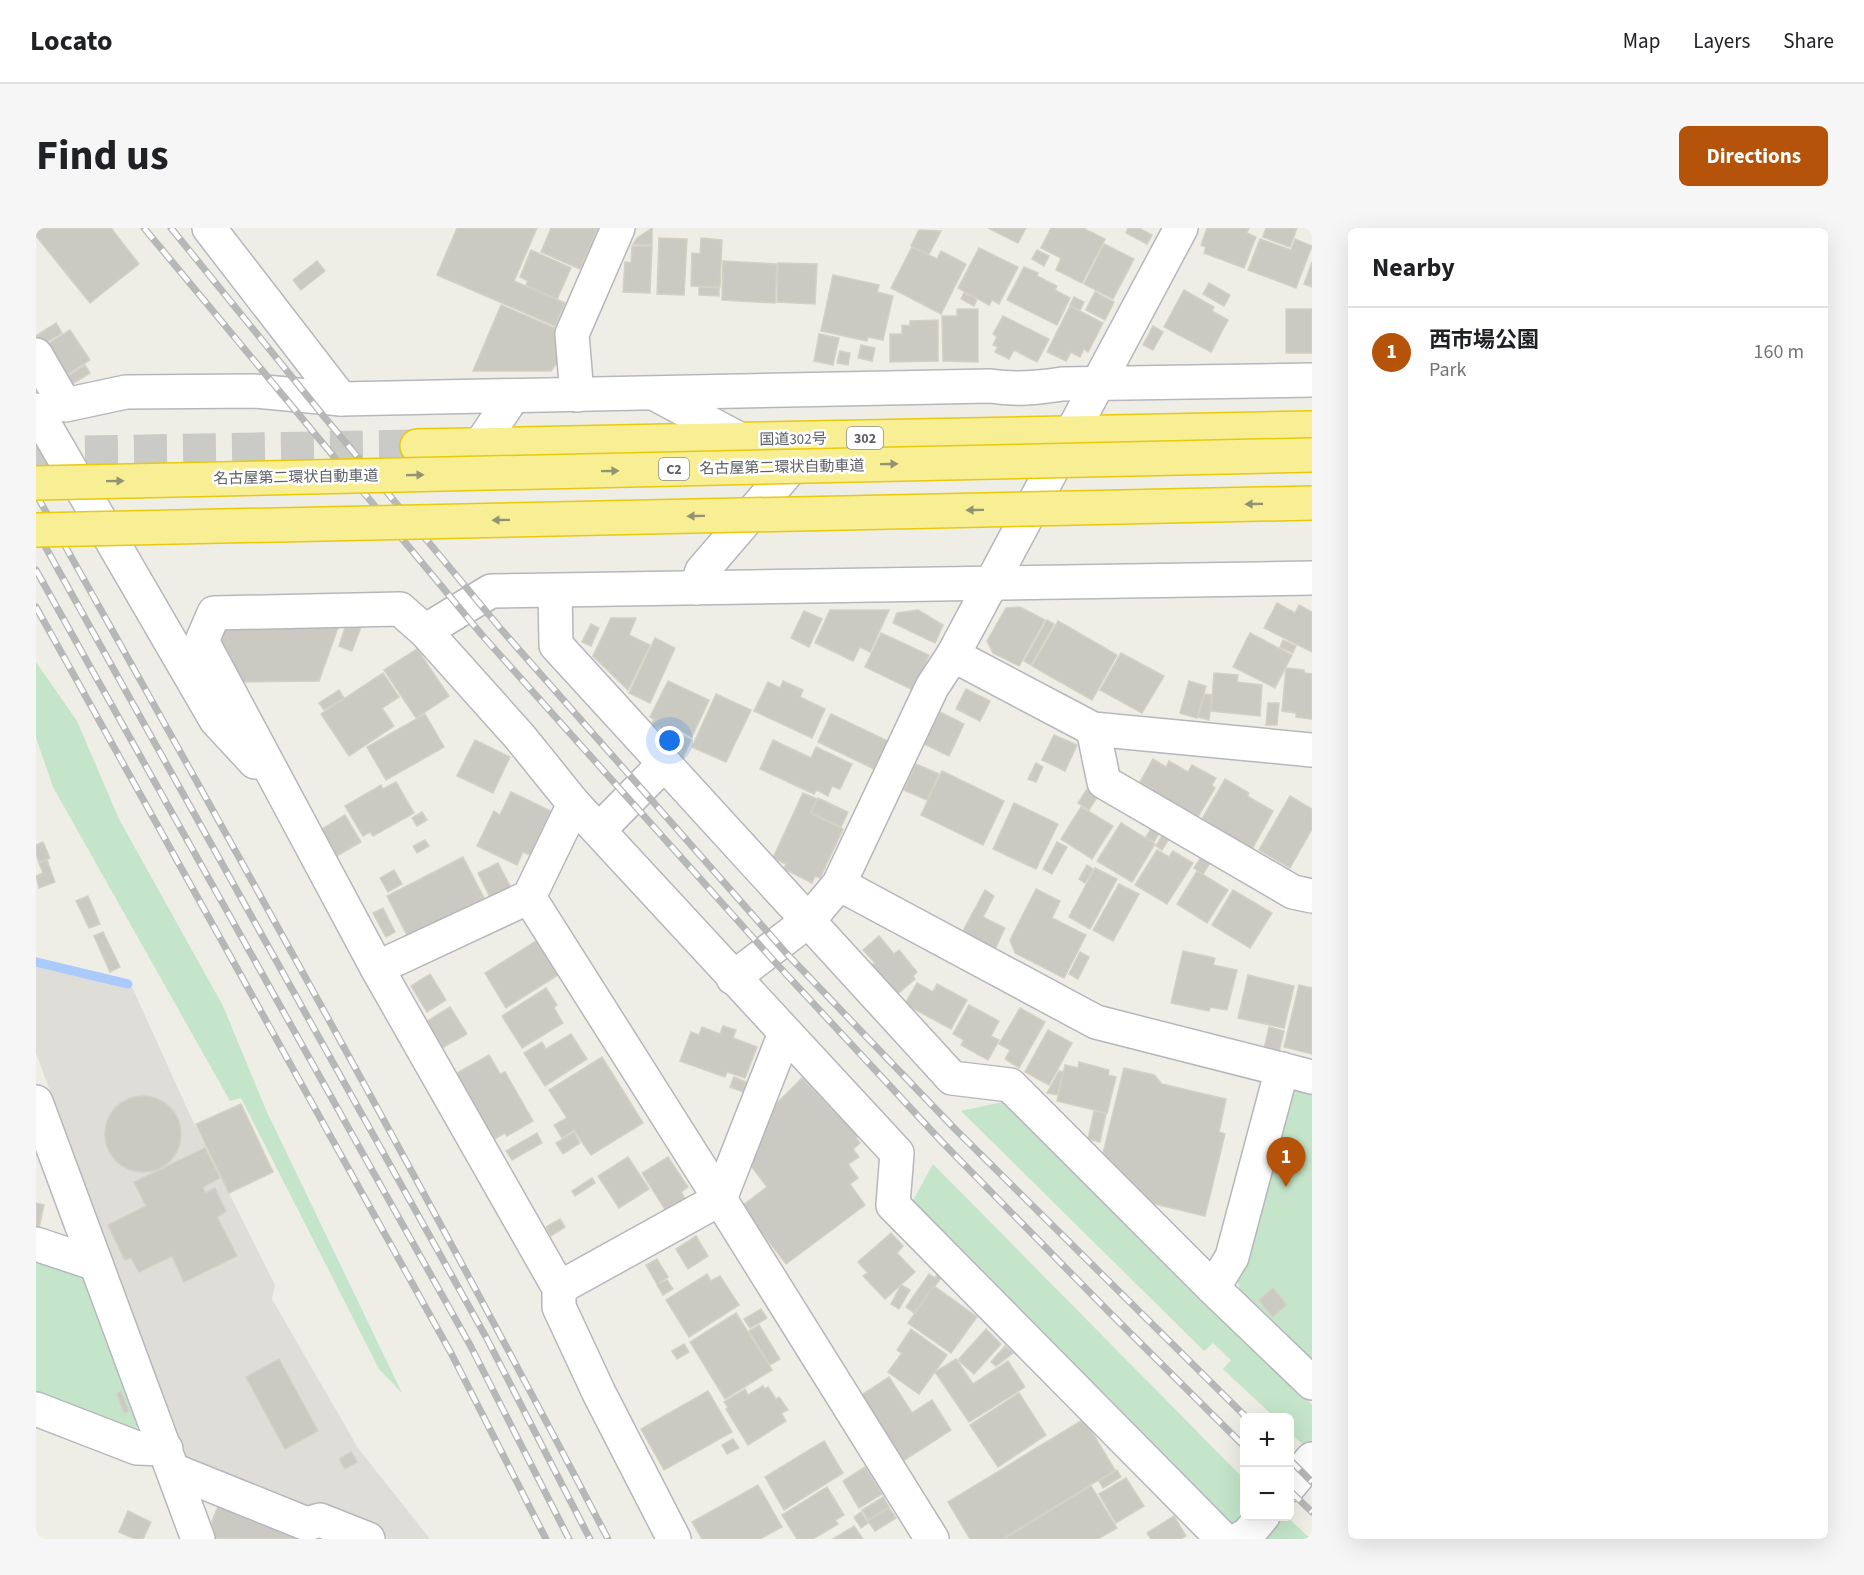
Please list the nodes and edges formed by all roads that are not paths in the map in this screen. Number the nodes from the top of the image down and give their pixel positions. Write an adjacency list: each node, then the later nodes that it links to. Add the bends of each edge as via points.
1 (209, 228): 10 (street)
2 (618, 228): 7 (street, via 572,334)
3 (1181, 228): 6 (street)
4 (36, 355): 10 (street, via 65,405 126,392 254,391)
5 (1312, 380): 6 (street)
6 (1099, 383): 8 (street, via 1015,390 990,386); 13 (street)
7 (577, 394): 8 (street); 9 (street)
8 (656, 394): 15 (street)
9 (513, 396): 10 (street); 16 (street)
10 (341, 399)
11 (36, 410): 31 (street, via 216,720)
12 (1312, 428): 13 (highway, 国道302号 / 302)
13 (1071, 434): 14 (highway, 国道302号 / 302); 23 (street)
14 (816, 439): 15 (highway, 国道302号 / 302); 24 (street, via 702,571)
15 (743, 441): 16 (highway, 国道302号 / 302)
16 (481, 444): 17 (highway, 国道302号 / 302)
17 (417, 446)
18 (1312, 455): 19 (highway, 名古屋第二環状自動車道 / C2, one-way to 18, bridge)
19 (36, 483)
20 (1312, 503): 21 (highway, one-way to 21, bridge)
21 (36, 530)
22 (1312, 578): 23 (street)
23 (990, 583): 24 (street); 27 (street)
24 (696, 588): 25 (street)
25 (555, 591): 26 (street, via 492,591); 30 (street, via 556,645)
26 (425, 631): 31 (street, via 400,609 214,613 202,641); 32 (street)
27 (953, 655): 28 (street); 34 (street, via 932,687)
28 (1093, 729): 29 (street); 35 (street, via 1104,782 1293,892)
29 (1312, 750)
30 (664, 764): 33 (street); 37 (street)
31 (286, 794): 38 (street)
32 (574, 804): 33 (street); 36 (street)
33 (599, 830): 39 (street)
34 (839, 884): 37 (street); 41 (street, via 1096,1022)
35 (1312, 896)
36 (529, 897): 38 (street); 43 (street)
37 (808, 921): 39 (street); 47 (street, via 952,1078 1010,1085)
38 (377, 968): 46 (street)
39 (733, 978): 40 (street)
40 (784, 1033): 43 (street); 58 (street, via 897,1154 893,1205)
41 (1297, 1073): 47 (street, via 1232,1257)
42 (36, 1102): 45 (street)
43 (720, 1199): 46 (street); 57 (street)
44 (36, 1244): 45 (street)
45 (96, 1264): 51 (street)
46 (559, 1288): 56 (street, via 559,1307)
47 (1214, 1288): 48 (street)
48 (1312, 1383)
49 (36, 1408): 51 (street)
50 (1312, 1459): 52 (street)
51 (169, 1460): 54 (street); 55 (street, via 307,1524 320,1520)
52 (1294, 1480)
53 (1259, 1521): 59 (street)
54 (198, 1539)
55 (368, 1539)
56 (674, 1539)
57 (932, 1539)
58 (1223, 1539)
59 (1240, 1539)

